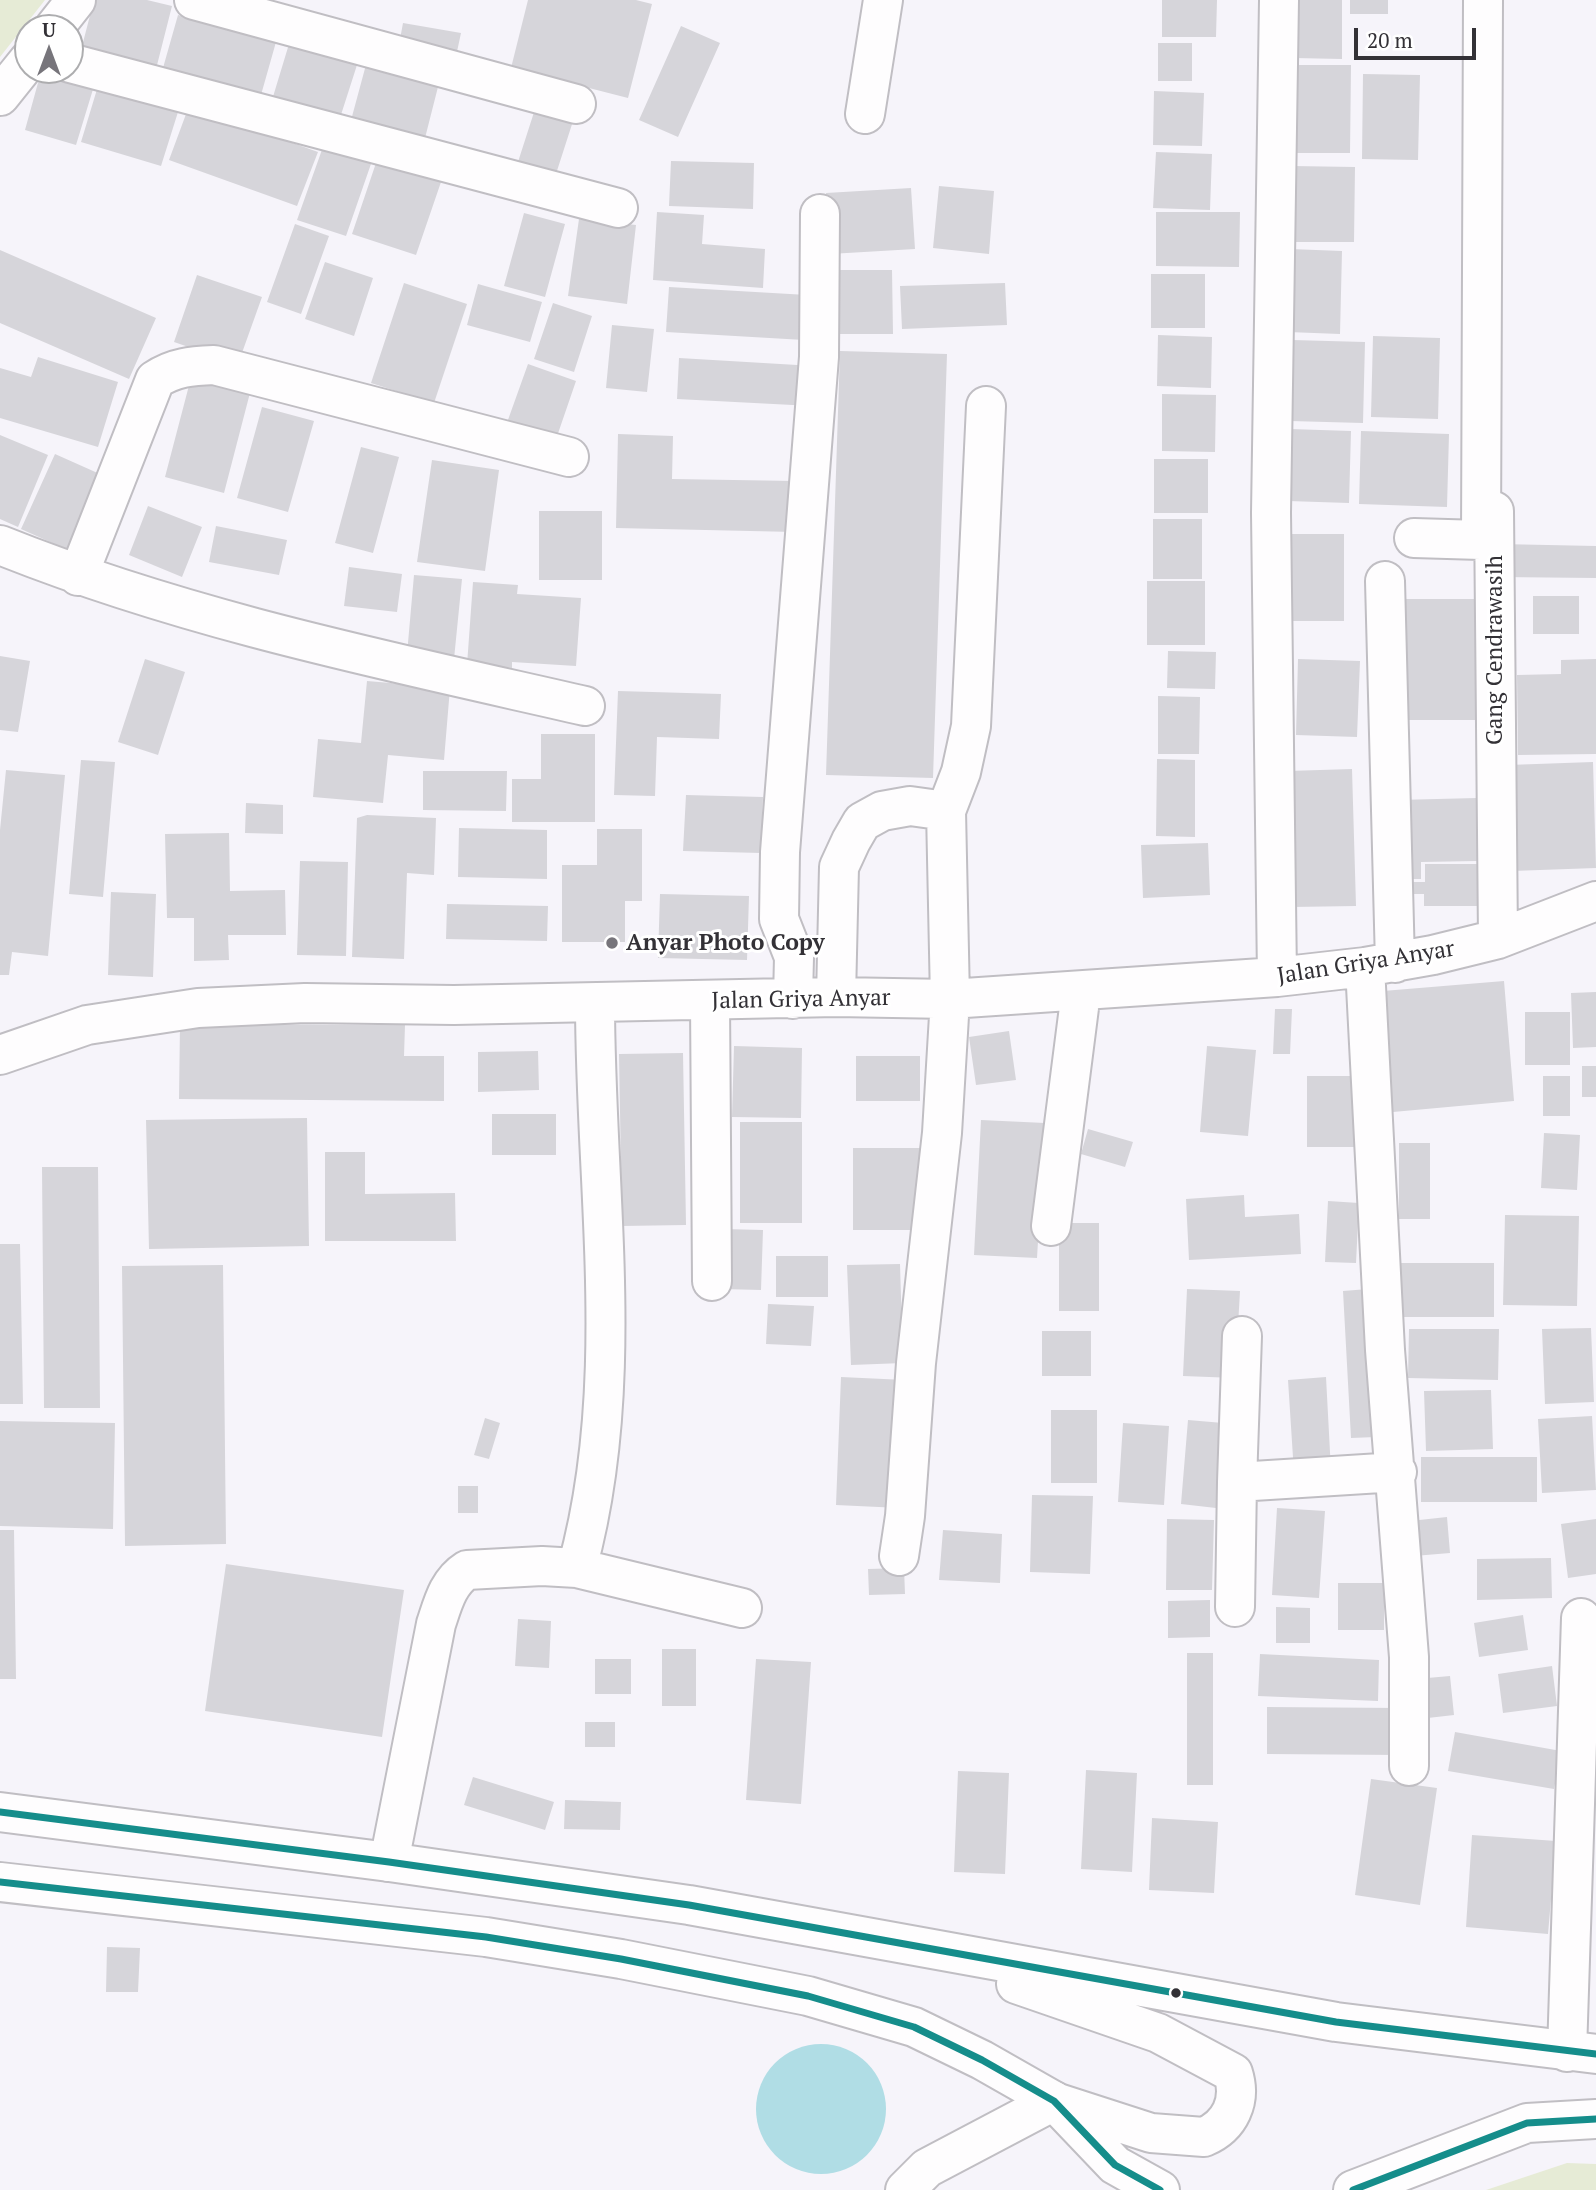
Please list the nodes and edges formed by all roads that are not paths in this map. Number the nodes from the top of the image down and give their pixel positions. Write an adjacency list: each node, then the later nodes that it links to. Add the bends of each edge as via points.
1 (76, 0): 6 (main road)
2 (194, 0): 10 (main road)
3 (883, 0): 11 (main road)
4 (1279, 0): 26 (main road, via 1271,513)
5 (1483, 0): 17 (main road, via 1481,541)
6 (65, 14)
7 (84, 67): 12 (main road)
8 (14, 78): 9 (main road)
9 (0, 96)
10 (576, 103)
11 (865, 114)
12 (618, 208)
13 (820, 214): 29 (main road, via 819,357 780,852 779,919 794,957)
14 (1496, 361): 24 (main road, Gang Cendrawasih)
15 (986, 406): 22 (main road, via 971,726)
16 (569, 457): 19 (main road, via 214,365 179,368 155,380)
17 (1414, 538)
18 (0, 545): 19 (main road)
19 (78, 576): 21 (main road, via 400,663)
20 (1385, 581): 25 (main road)
21 (585, 706)
22 (946, 811): 28 (main road, via 910,806 882,811 862,822 856,832 839,867); 30 (main road)
23 (1596, 901): 24 (main road, Jalan Griya Anyar)
24 (1497, 939): 25 (main road, Jalan Griya Anyar)
25 (1380, 965): 26 (main road, Jalan Griya Anyar); 37 (main road, via 1381,1283)
26 (1278, 978): 27 (main road, Jalan Griya Anyar)
27 (1081, 992): 30 (main road, Jalan Griya Anyar); 34 (main road)
28 (836, 997): 29 (main road, Jalan Griya Anyar); 30 (main road, Jalan Griya Anyar)
29 (793, 999): 31 (main road, Jalan Griya Anyar)
30 (950, 999): 39 (main road, via 942,1133)
31 (710, 1001): 32 (main road, Jalan Griya Anyar); 35 (main road)
32 (595, 1003): 33 (main road, Jalan Griya Anyar, via 305,1003 198,1008 87,1025); 40 (main road, via 606,1336 597,1467)
33 (0, 1055)
34 (1051, 1226)
35 (712, 1281)
36 (1241, 1336): 38 (main road)
37 (1397, 1472): 38 (main road); 44 (main road, via 1409,1657)
38 (1237, 1482): 41 (main road)
39 (899, 1556)
40 (577, 1568): 42 (main road); 46 (main road, via 467,1570 457,1576 436,1624)
41 (1235, 1607)
42 (742, 1608)
43 (1581, 1618): 49 (main road)
44 (1409, 1766)
45 (0, 1812): 46 (main road)
46 (389, 1862): 48 (main road, via 689,1905)
47 (0, 1882): 50 (main road, via 486,1937 808,1996 914,2027)
48 (905, 1945): 49 (main road, via 1336,2022); 50 (main road, via 1158,2033 1233,2073 1237,2092 1228,2119 1204,2137 1151,2133)
49 (1581, 2053)
50 (1054, 2101): 52 (main road, via 927,2168); 53 (main road, via 1115,2165)
51 (1596, 2119): 54 (main road, via 1527,2123)
52 (905, 2190)
53 (1160, 2190)
54 (1353, 2190)

